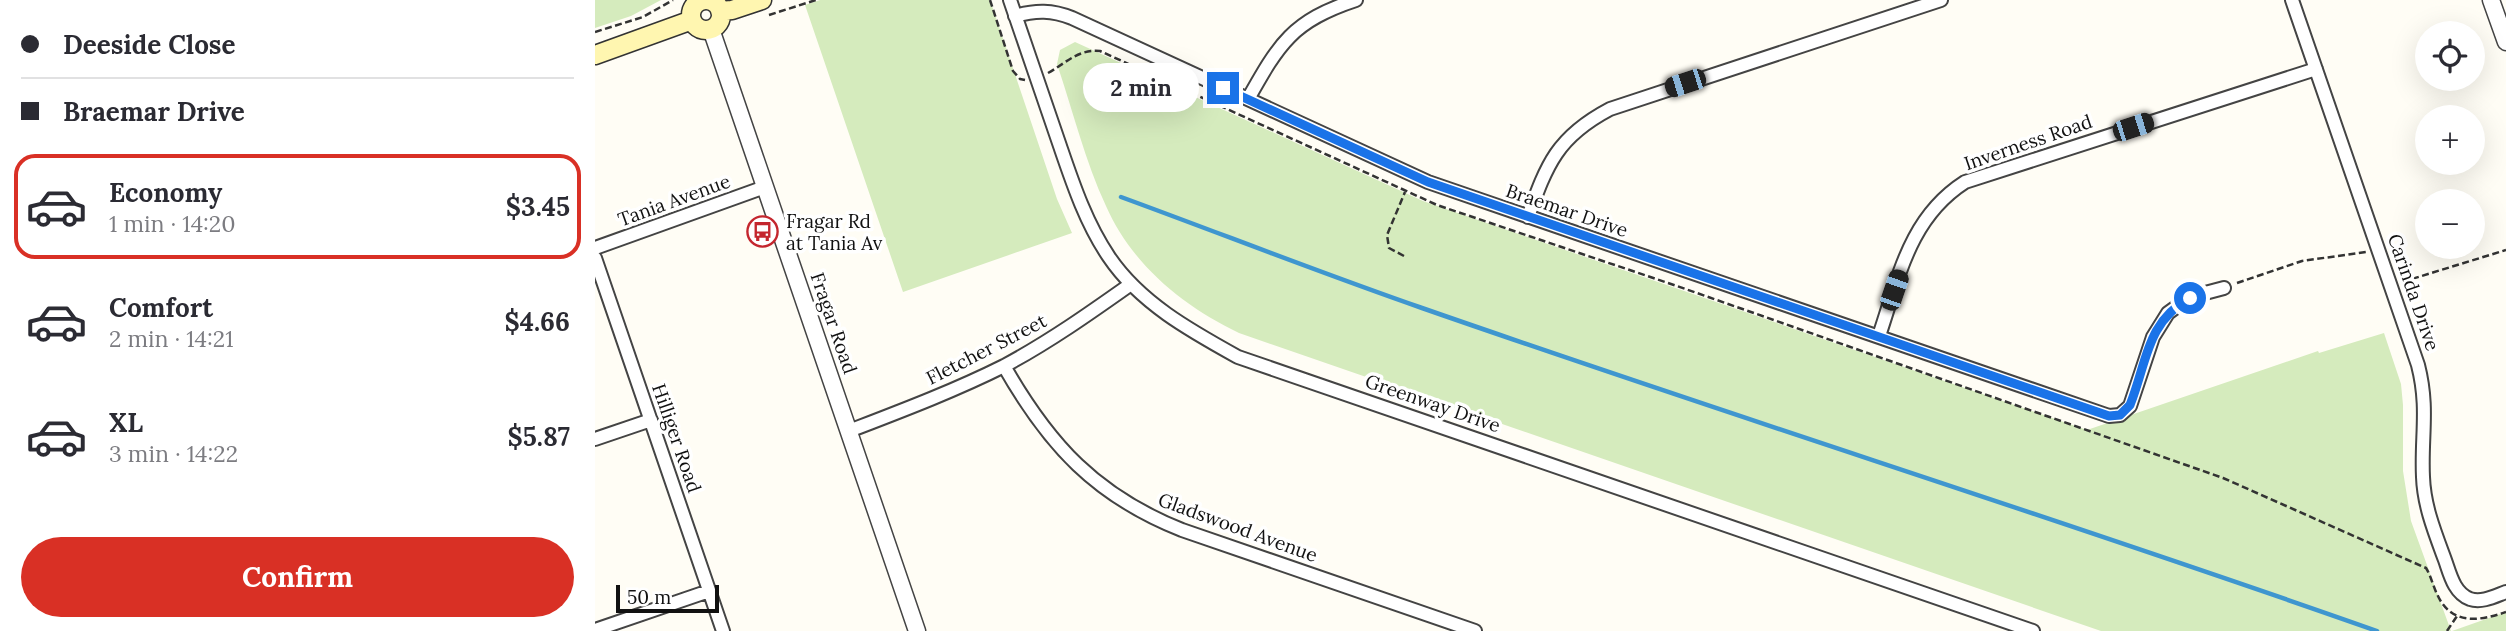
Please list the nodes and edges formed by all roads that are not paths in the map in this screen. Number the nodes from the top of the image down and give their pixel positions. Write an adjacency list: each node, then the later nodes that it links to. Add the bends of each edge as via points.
1 (703, 0): 8 (main road); 10 (main road, via 695,6)
2 (1010, 0): 9 (street, Greenway Drive)
3 (1356, 0): 15 (street, via 1317,15 1290,35 1274,52)
4 (1941, 0): 17 (street, via 1610,109 1585,124 1557,151)
5 (2292, 0): 14 (street, Carinda Drive)
6 (2491, 0): 12 (street)
7 (763, 8): 8 (main road)
8 (720, 10): 11 (main road, via 718,24)
9 (1016, 16): 15 (street, Braemar Drive, via 1057,12); 20 (street, Greenway Drive, via 1083,211 1109,258)
10 (692, 20): 11 (main road, via 697,27); 13 (main road)
11 (711, 29): 16 (street, Fragar Road)
12 (2506, 42)
13 (595, 55)
14 (2315, 69): 22 (street, Inverness Road, via 1965,182 1941,200 1919,226); 28 (street, Carinda Drive, via 2422,381 2426,425 2423,476 2431,522 2453,583 2469,598 2481,600)
15 (1248, 99): 17 (street, Braemar Drive, via 1428,182)
16 (765, 187): 18 (street, Tania Avenue); 25 (street, Fragar Road)
17 (1528, 217): 22 (street, Braemar Drive)
18 (595, 248)
19 (595, 258): 24 (street, Hilliger Road)
20 (1131, 284): 23 (street, Fletcher Street); 29 (street, Greenway Drive, via 1181,324 1238,356)
21 (2224, 288): 22 (street, Braemar Drive, via 2190,298 2168,313 2153,337 2130,405 2120,415 2104,415)
22 (1879, 336)
23 (1004, 366): 25 (street, Fletcher Street); 33 (street, Gladswood Avenue, via 1061,450 1120,500 1155,520)
24 (651, 420): 26 (street); 27 (street, Hilliger Road)
25 (849, 431): 32 (street, Fragar Road)
26 (595, 439)
27 (709, 591): 30 (street); 31 (street, Hilliger Road)
28 (2506, 592)
29 (1997, 625): 34 (street, Greenway Drive)
30 (595, 630)
31 (723, 631)
32 (917, 631)
33 (1475, 631)
34 (2033, 631)

